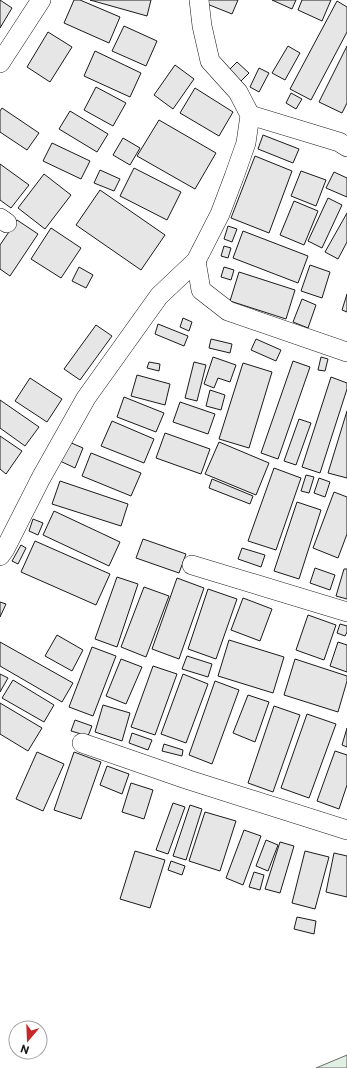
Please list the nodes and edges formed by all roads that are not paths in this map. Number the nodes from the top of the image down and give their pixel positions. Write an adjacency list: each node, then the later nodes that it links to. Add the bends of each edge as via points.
1 (41, 0): 3 (street)
2 (199, 0): 4 (street, via 210,61 238,92)
3 (0, 63)
4 (250, 115): 5 (street); 6 (street, via 246,143 234,177 220,214)
5 (347, 147)
6 (196, 261): 7 (street, via 201,290 228,311); 8 (street, via 159,296 86,398)
7 (347, 352)
8 (0, 556)
9 (192, 565): 10 (street)
10 (347, 612)
11 (82, 743): 12 (street, via 188,780)
12 (347, 830)

